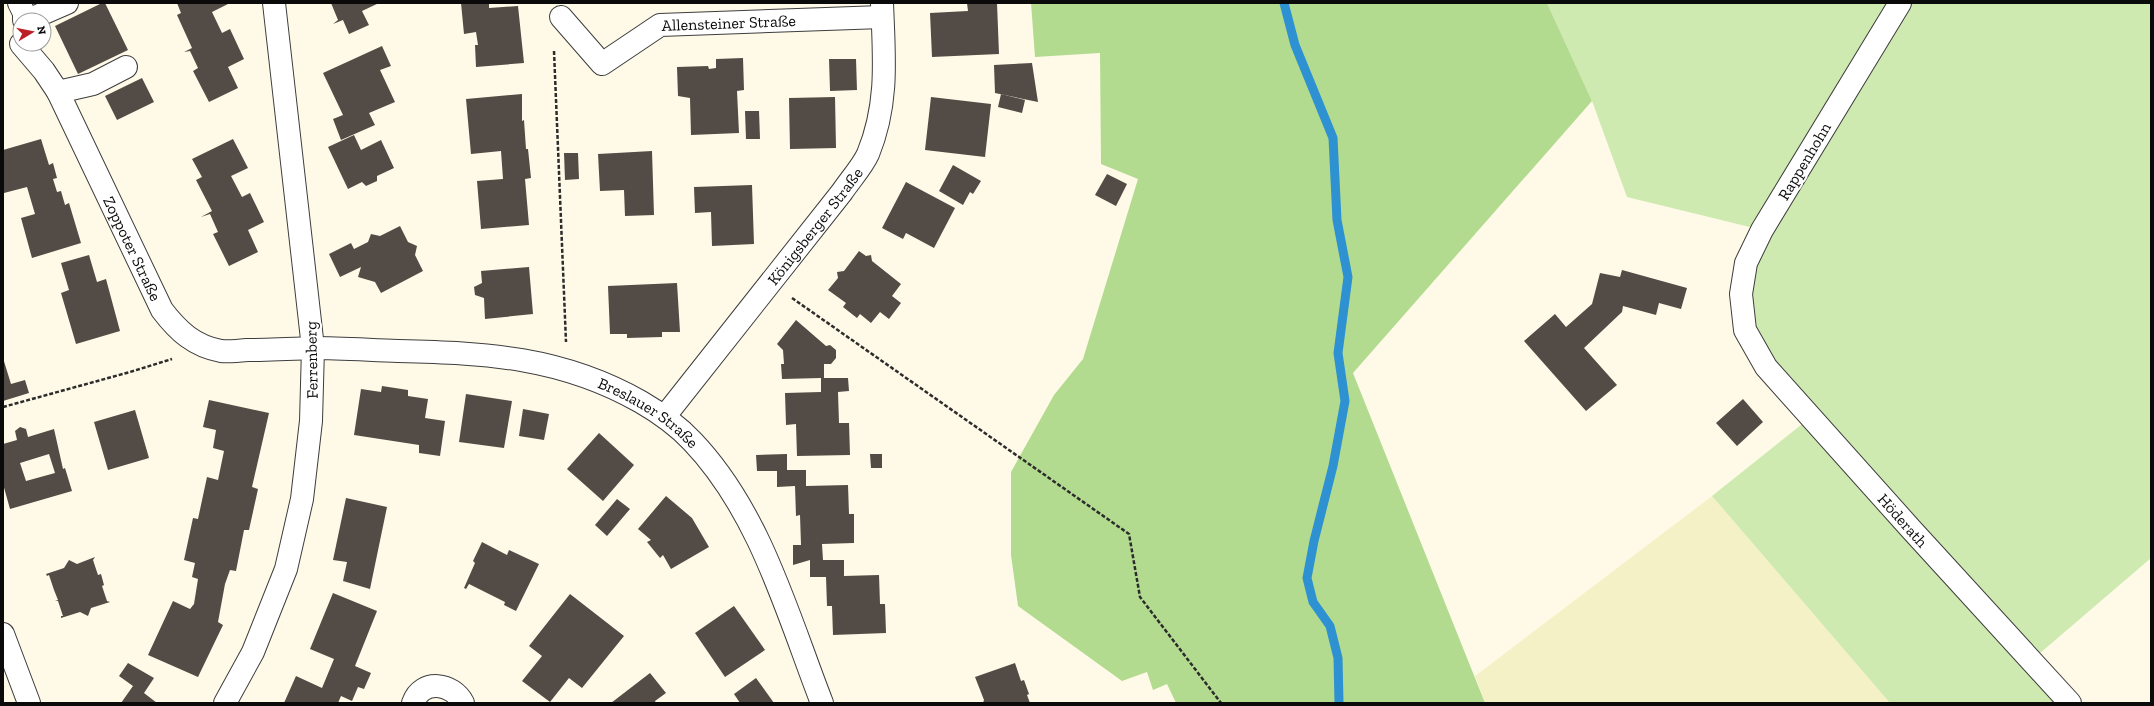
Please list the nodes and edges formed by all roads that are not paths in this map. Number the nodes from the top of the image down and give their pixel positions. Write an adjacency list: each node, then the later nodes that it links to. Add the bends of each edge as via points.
1 (19, 3): 6 (street, Zoppoter Straße)
2 (67, 3): 7 (street)
3 (274, 3): 13 (street, Ferrenberg)
4 (1900, 3): 12 (street, Rappenhohn, via 1762,230 1746,263 1741,294)
5 (882, 10): 8 (street, Allensteiner Straße, via 660,25 602,64); 14 (street, Königsberger Straße, via 885,86 876,130 867,155 842,192)
6 (24, 12)
7 (46, 12)
8 (560, 17)
9 (28, 52): 11 (street, Zoppoter Straße)
10 (126, 68): 11 (street, via 93,84)
11 (58, 92): 13 (street, Zoppoter Straße, via 162,310 177,330 196,343 222,351)
12 (1745, 330): 21 (street, Höderath, via 1766,367)
13 (313, 348): 14 (street, Breslauer Straße, via 464,352 514,357 560,367 613,386); 17 (street, Ferrenberg, via 311,421 302,499 286,568 253,652)
14 (665, 416): 20 (street, Breslauer Straße, via 692,440 716,468 741,508 763,551)
15 (3, 634): 16 (street)
16 (30, 703)
17 (225, 703)
18 (413, 703): 19 (street, via 420,692 436,686 452,689)
19 (463, 703)
20 (822, 703)
21 (2070, 703)

